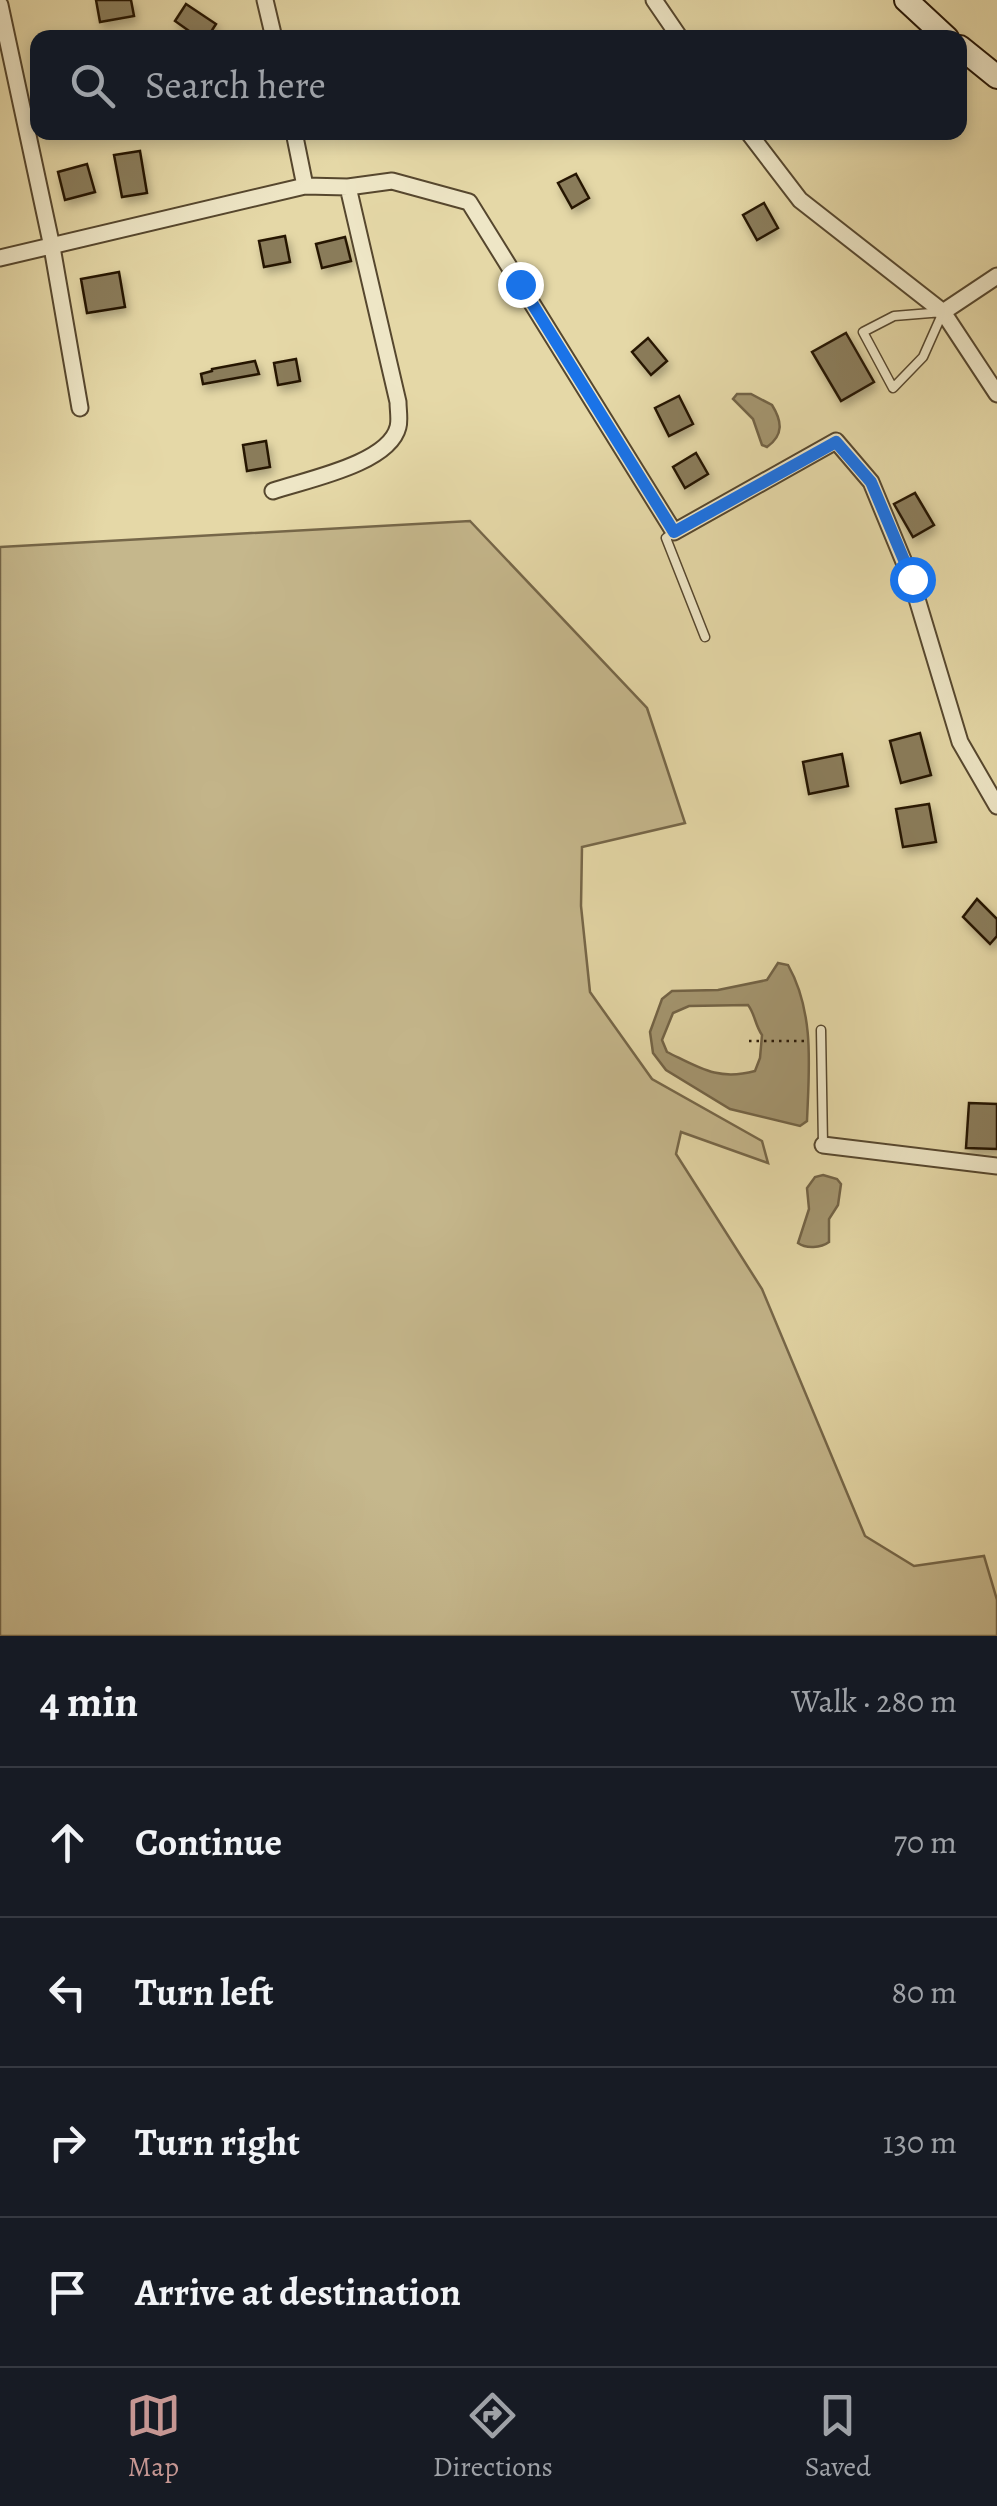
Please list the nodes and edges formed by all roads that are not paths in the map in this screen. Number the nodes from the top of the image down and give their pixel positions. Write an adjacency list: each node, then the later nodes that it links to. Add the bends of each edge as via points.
1 (266, 0): 5 (street)
2 (654, 0): 6 (street)
3 (906, 0): 7 (main road)
4 (0, 5): 14 (street)
5 (272, 30)
6 (675, 30)
7 (938, 30)
8 (967, 53): 9 (main road)
9 (997, 77)
10 (296, 140): 12 (street)
11 (754, 140): 17 (street, via 800,200)
12 (305, 186): 13 (street); 14 (street)
13 (348, 187): 20 (street, via 398,402 398,428 388,446 362,461); 21 (street, via 392,181 469,202)
14 (52, 248): 15 (street); 19 (street)
15 (0, 258)
16 (997, 276): 17 (street)
17 (943, 312): 17 (lane, via 923,357 893,388 863,332 894,316); 18 (street)
18 (997, 394)
19 (80, 408)
20 (273, 491)
21 (674, 532): 22 (lane, via 666,538); 23 (street, via 836,442 871,482 912,579 960,742)
22 (705, 636)
23 (997, 806)
24 (821, 1030): 25 (lane)
25 (824, 1145): 26 (street)
26 (997, 1166)

